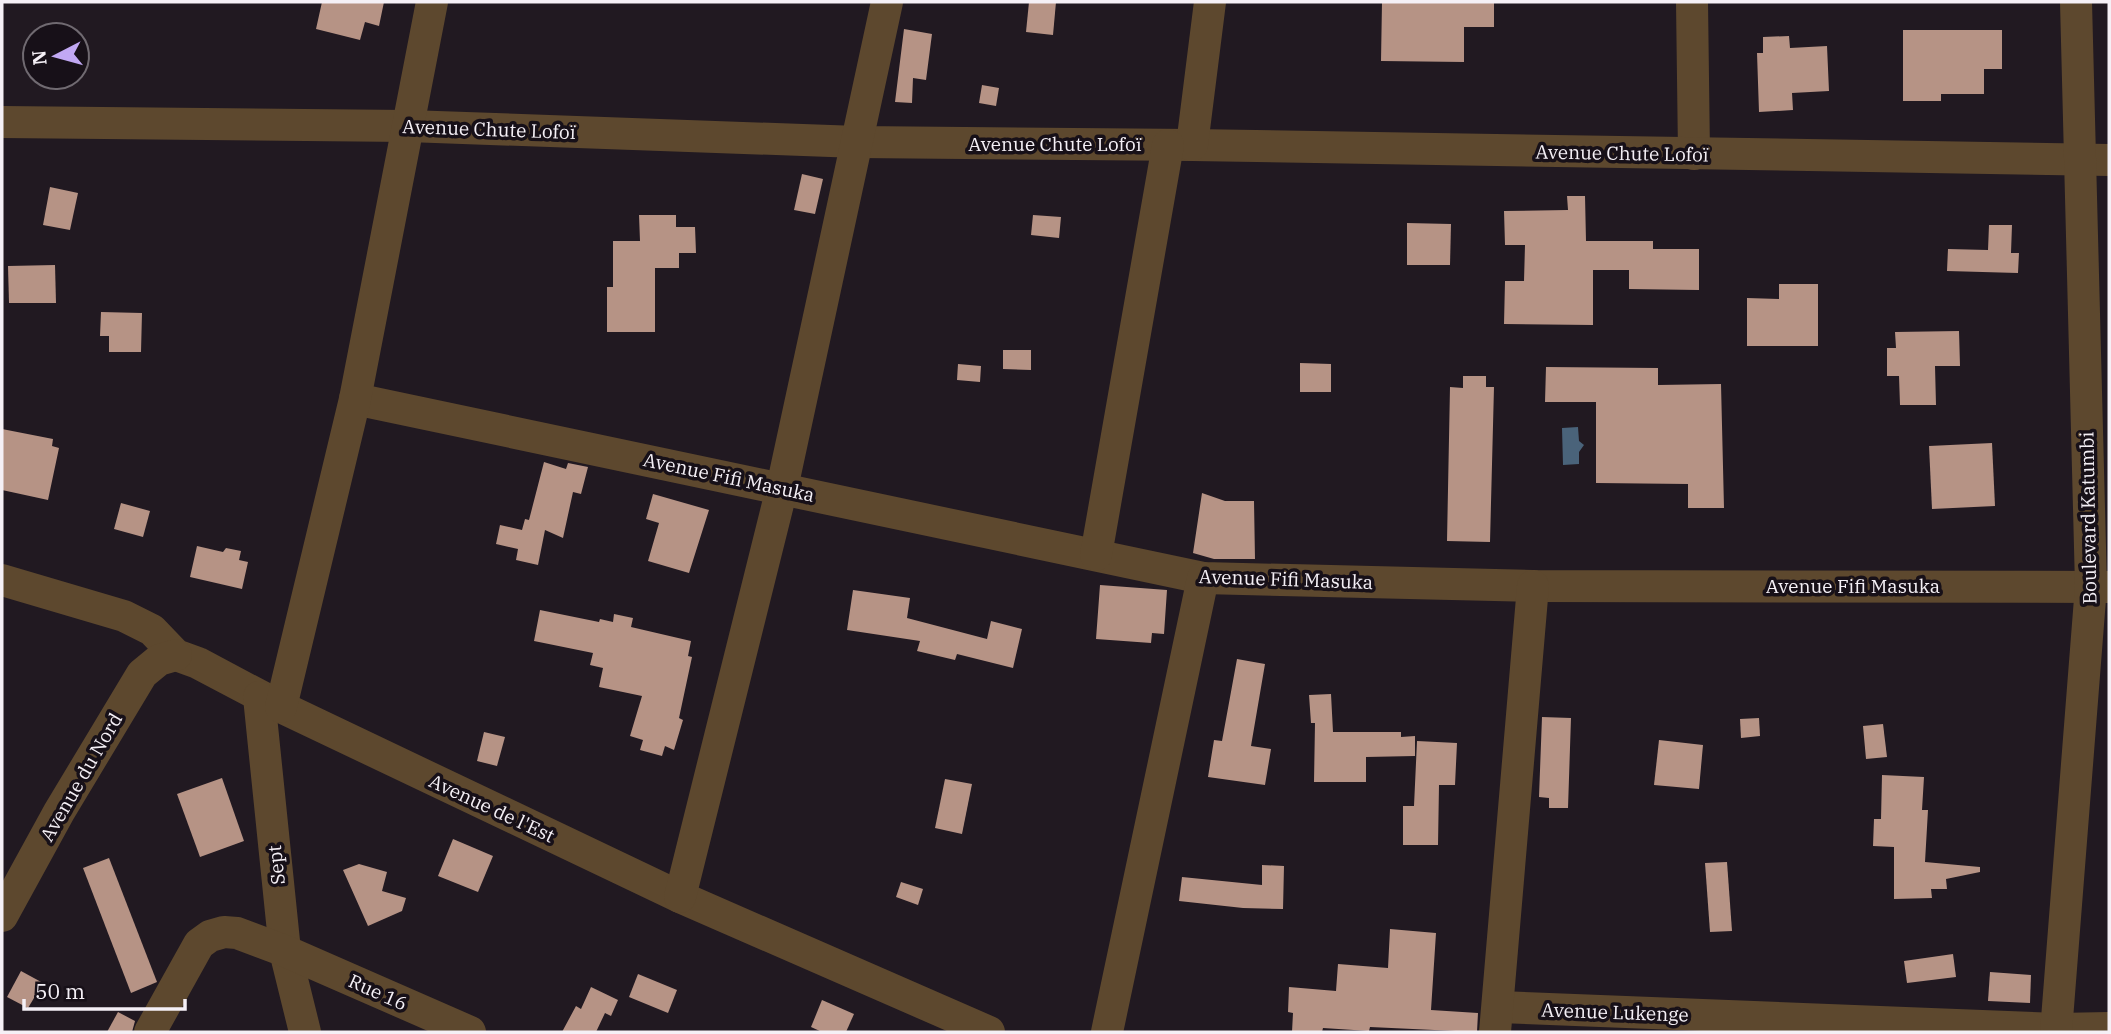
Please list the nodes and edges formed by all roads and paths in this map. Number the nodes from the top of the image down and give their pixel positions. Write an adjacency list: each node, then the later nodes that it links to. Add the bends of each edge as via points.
1 (432, 2): 7 (street, Sept)
2 (887, 2): 8 (street)
3 (1210, 2): 9 (street)
4 (1692, 2): 10 (street)
5 (2076, 2): 11 (street, Boulevard Katumbi)
6 (2, 122): 7 (street, Avenue Chute Lofoï)
7 (408, 126): 8 (street, Avenue Chute Lofoï); 12 (street, Sept)
8 (858, 142): 9 (street, Avenue Chute Lofoï); 13 (street)
9 (1180, 145): 10 (street, Avenue Chute Lofoï); 14 (street)
10 (1694, 154): 11 (street, Avenue Chute Lofoï)
11 (2095, 160): 18 (street, Boulevard Katumbi)
12 (355, 399): 13 (street, Avenue Fifi Masuka); 20 (street, Sept)
13 (782, 488): 14 (street, Avenue Fifi Masuka); 21 (street)
14 (1096, 555): 15 (street, Avenue Fifi Masuka)
15 (1203, 578): 17 (street, Avenue Fifi Masuka); 31 (street)
16 (2, 580): 19 (street, Avenue de l'Est, via 124,616 152,630)
17 (1533, 586): 18 (street, Avenue Fifi Masuka); 24 (street)
18 (2100, 587): 26 (street, Boulevard Katumbi)
19 (176, 655): 20 (street, Avenue de l'Est); 22 (street, Avenue du Nord, via 159,660 142,674)
20 (270, 702): 21 (street, Avenue de l'Est); 23 (street, Sept)
21 (680, 897): 30 (street, Avenue de l'Est)
22 (2, 916)
23 (285, 951): 27 (street, Rue 16, via 237,933 209,936 199,944); 28 (street, Sept); 29 (street, Rue 16)
24 (1497, 1020): 26 (street, Avenue Lukenge)
25 (2109, 1028): 26 (street, Avenue Lukenge)
26 (2057, 1031)
27 (150, 1032)
28 (305, 1032)
29 (470, 1032)
30 (989, 1032)
31 (1107, 1032)

